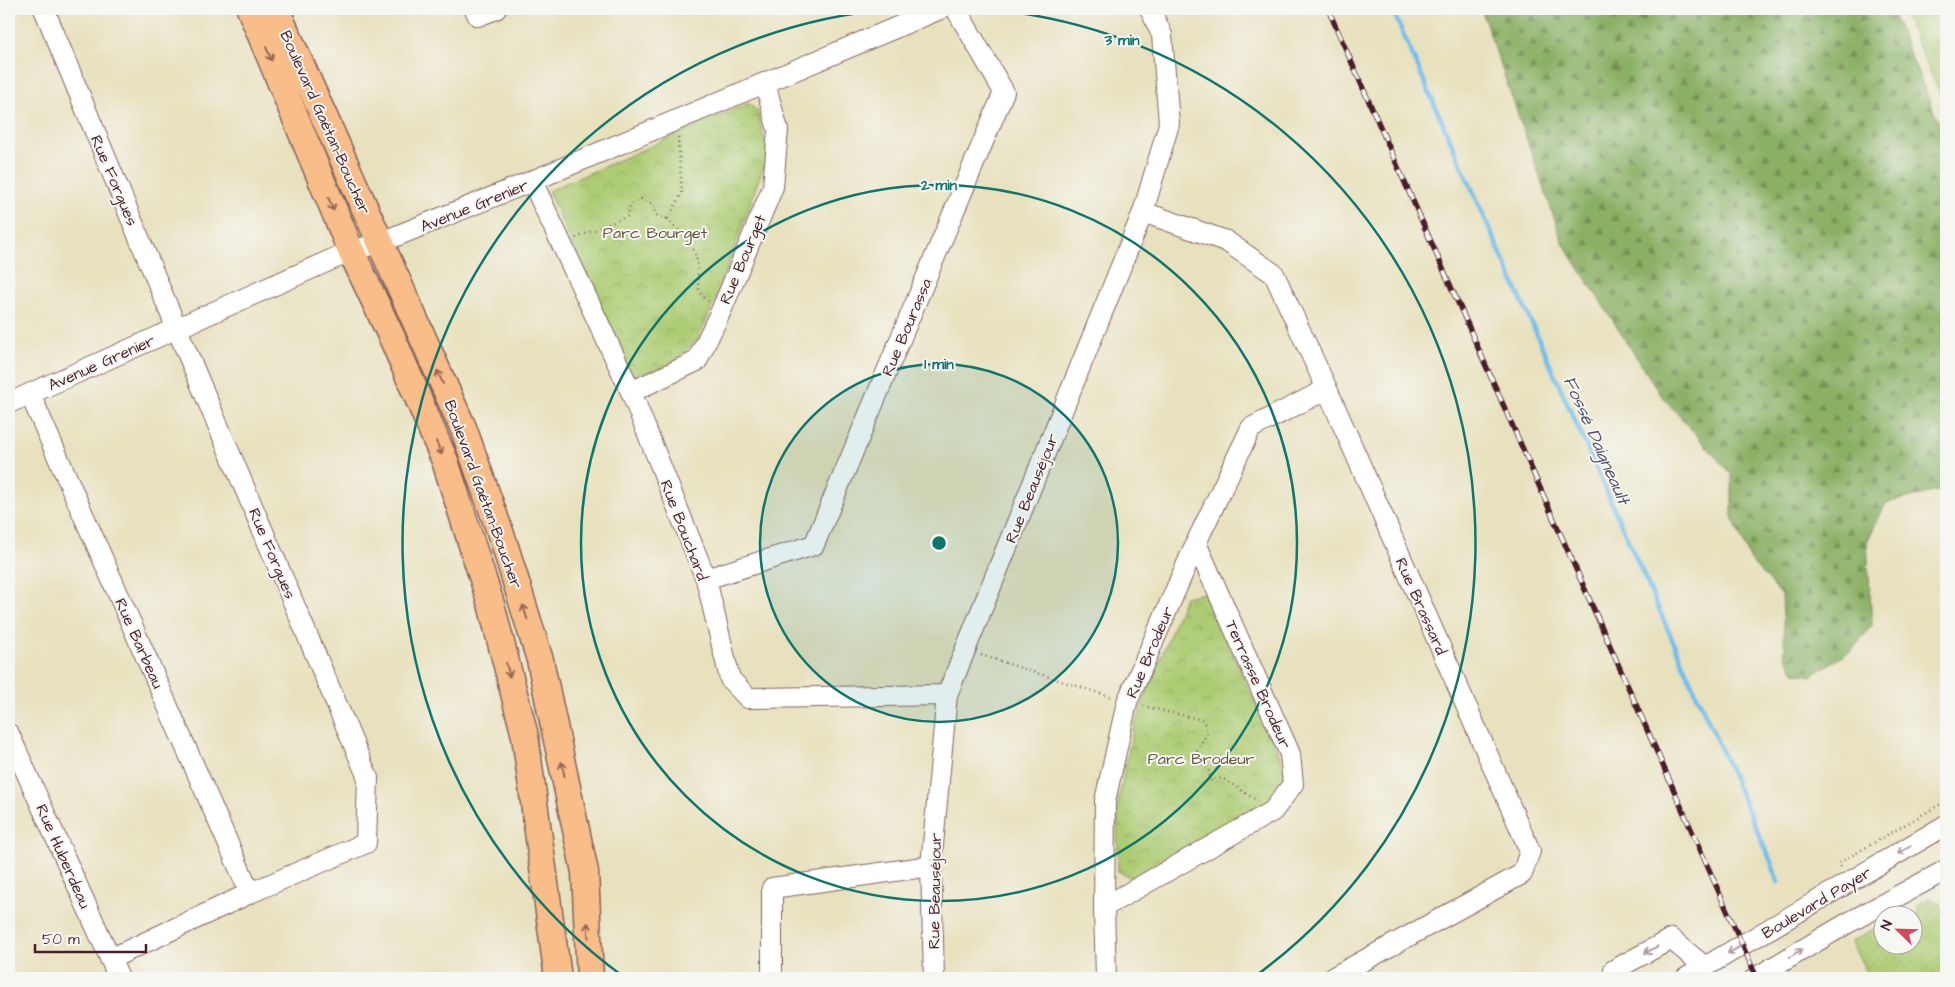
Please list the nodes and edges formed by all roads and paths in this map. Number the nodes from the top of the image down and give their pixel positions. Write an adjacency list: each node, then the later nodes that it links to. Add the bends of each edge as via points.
1 (44, 9): 18 (street, Rue Forgues)
2 (250, 9): 16 (main road, Boulevard Gaétan-Boucher, one-way to 16)
3 (276, 9): 14 (main road, Boulevard Gaétan-Boucher)
4 (475, 9): 5 (street, via 478,16)
5 (496, 9)
6 (940, 9): 9 (street, Avenue Grenier)
7 (956, 9): 24 (street, Rue Bourassa, via 1004,92 814,545)
8 (1150, 9): 12 (street, Rue Beauséjour, via 1162,35 1169,124)
9 (765, 83): 10 (street, Avenue Grenier); 17 (street, Rue Bourget, via 778,130 773,187)
10 (677, 121): 11 (street, Avenue Grenier); 13 (path, via 682,193)
11 (532, 181): 14 (street, Avenue Grenier); 15 (street, Rue Bouchard)
12 (1143, 212): 19 (street, Rue Brassard, via 1226,241 1274,274); 25 (street, Rue Beauséjour)
13 (668, 219): 15 (path, via 656,215 653,204 641,200 630,205 628,216); 17 (path, via 696,256 697,285 702,296)
14 (380, 243): 16 (street, Avenue Grenier); 41 (main road, Boulevard Gaétan-Boucher, one-way to 14, via 585,872 540,660 504,543 464,430)
15 (562, 244): 20 (street, Rue Bouchard)
16 (351, 251): 18 (street, Avenue Grenier); 40 (main road, Boulevard Gaétan-Boucher, one-way to 40, via 444,461 491,604 524,736)
17 (721, 311): 20 (street, Rue Bourget, via 697,361)
18 (177, 329): 21 (street, Avenue Grenier); 35 (street, Rue Forgues, via 368,778 366,843)
19 (1327, 389): 23 (street, Rue Brodeur, via 1250,428); 45 (street, Rue Brassard, via 1530,851 1522,874)
20 (631, 392): 24 (street, Rue Bouchard)
21 (30, 394): 22 (street, Avenue Grenier); 35 (street, Rue Barbeau)
22 (9, 402)
23 (1196, 543): 27 (street, Rue Brodeur); 30 (street, Terrasse Brodeur, via 1290,754 1293,784)
24 (706, 579): 26 (street, Rue Bouchard, via 730,679 748,698)
25 (965, 650): 26 (street, Rue Beauséjour); 27 (path)
26 (947, 696): 32 (street, Rue Beauséjour)
27 (1127, 702): 30 (path, via 1202,720 1207,733 1193,759 1208,767 1211,781 1222,778); 36 (street, Rue Brodeur, via 1105,801)
28 (9, 734): 37 (street, Rue Huberdeau)
29 (1946, 801): 34 (path, via 1839,863)
30 (1273, 811): 36 (street, Terrasse Brodeur)
31 (1946, 825): 34 (street, Boulevard Payer, one-way to 34)
32 (931, 866): 42 (street, via 772,888); 43 (street, Rue Beauséjour)
33 (1946, 870): 48 (street, Boulevard Payer, one-way to 33)
34 (1847, 883): 38 (street, Boulevard Payer, one-way to 38)
35 (250, 892): 37 (street, Rue Forgues)
36 (1104, 907): 44 (street, Rue Brodeur)
37 (110, 959): 39 (street, Rue Huberdeau)
38 (1705, 967): 46 (street, one-way to 46, via 1671,940 1614,970); 47 (street, Boulevard Payer)
39 (118, 978)
40 (558, 978)
41 (590, 978)
42 (772, 978)
43 (934, 978)
44 (1106, 978)
45 (1332, 978)
46 (1614, 978)
47 (1686, 978)
48 (1755, 978)

